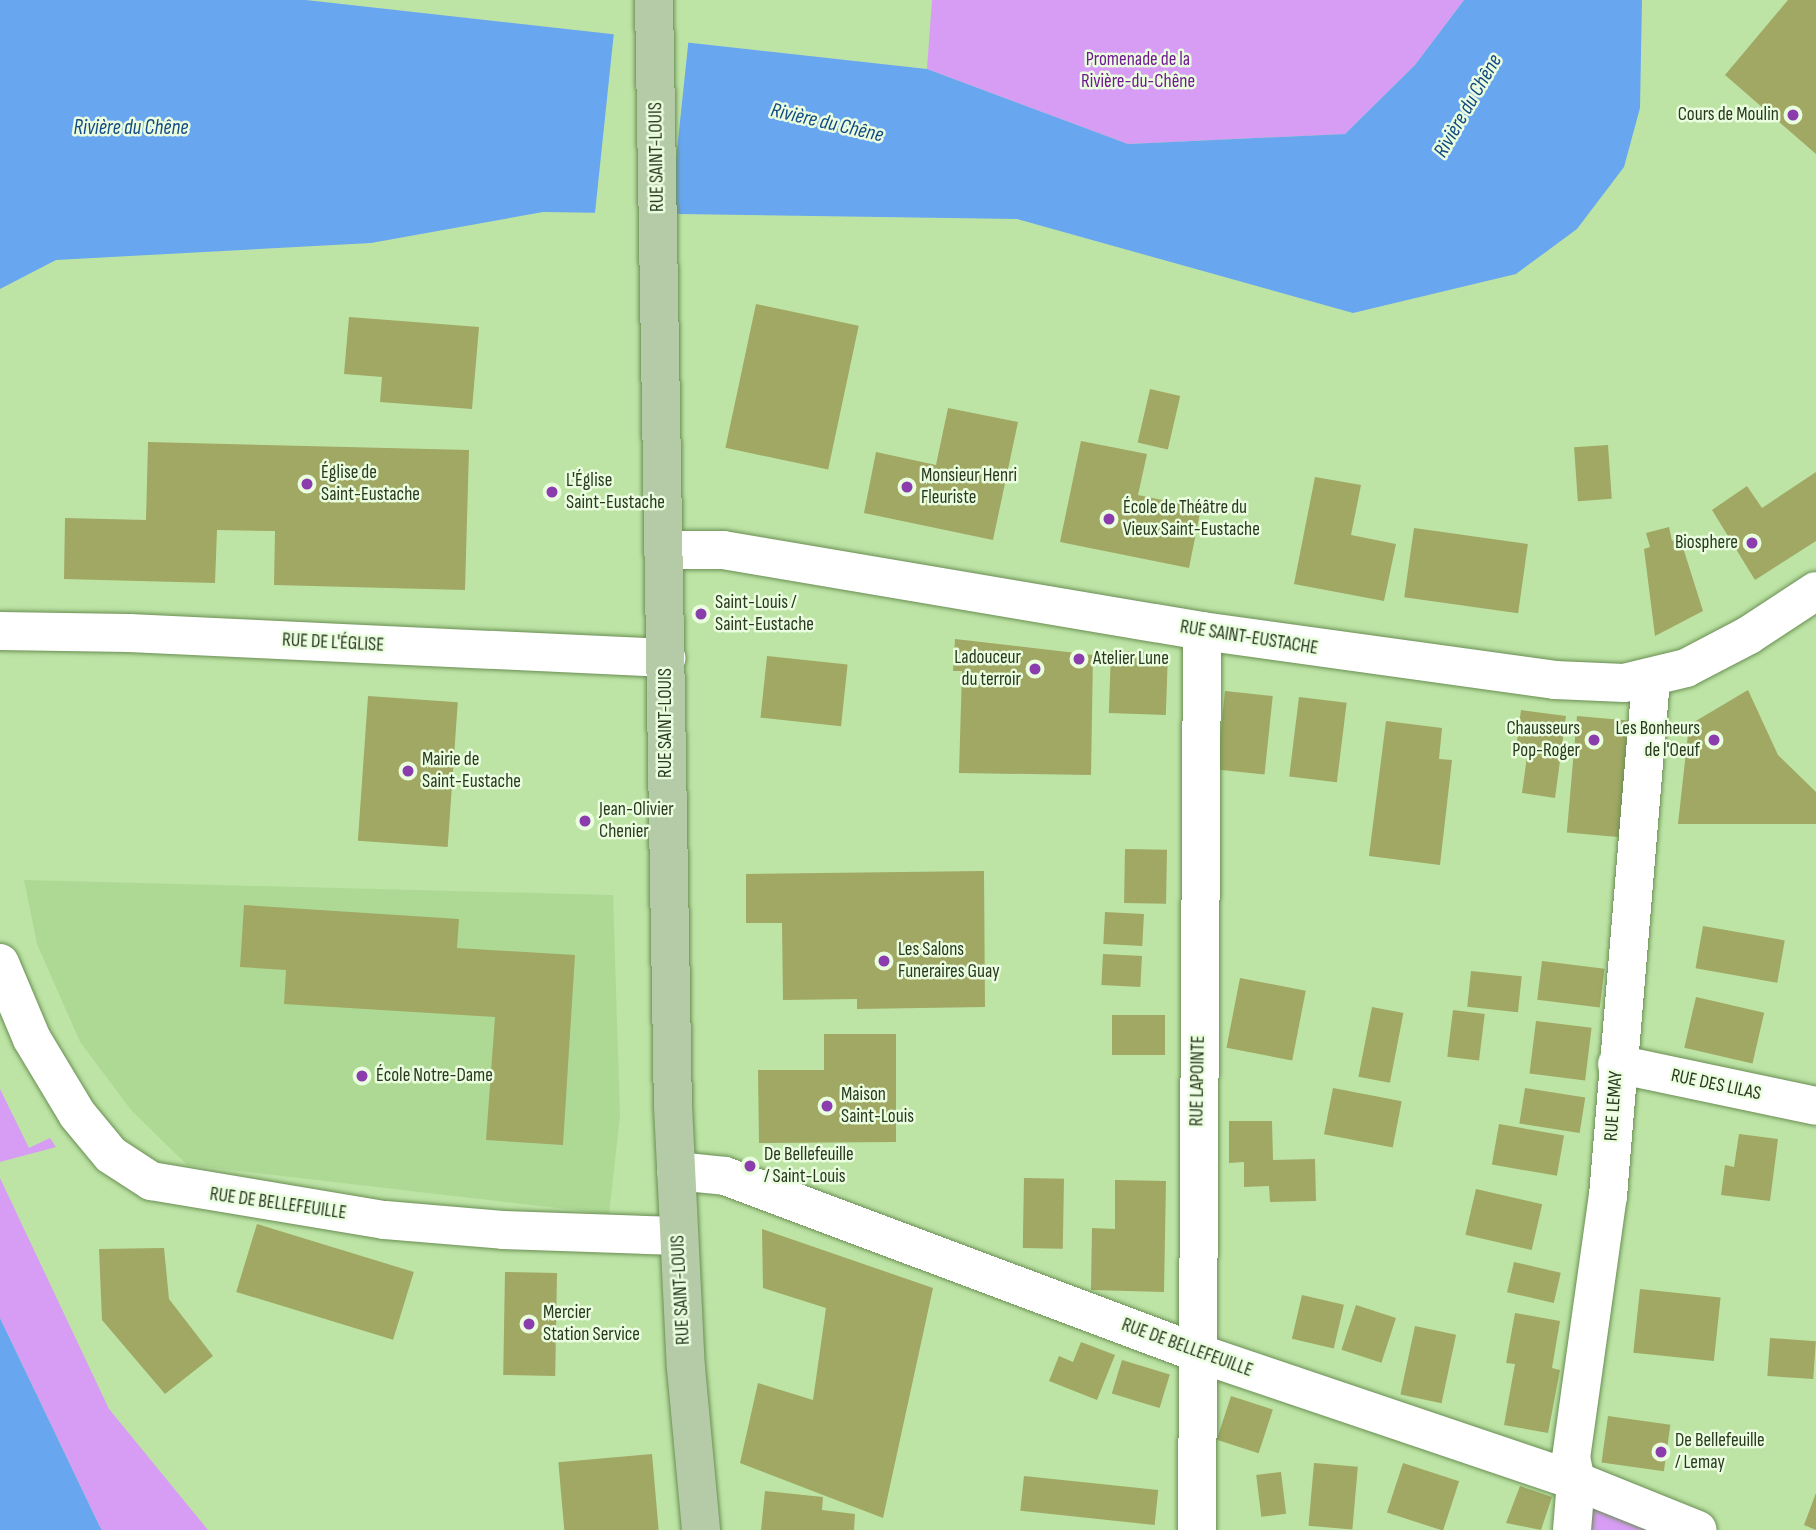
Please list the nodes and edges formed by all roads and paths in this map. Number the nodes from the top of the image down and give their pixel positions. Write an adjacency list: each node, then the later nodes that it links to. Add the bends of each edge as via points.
1 (654, 16): 2 (main road, RUE SAINT-LOUIS)
2 (664, 550): 5 (street, RUE SAINT-EUSTACHE, via 723,550); 6 (main road, RUE SAINT-LOUIS)
3 (1816, 591): 7 (street, RUE SAINT-EUSTACHE, via 1749,635 1686,668)
4 (0, 631): 6 (street, RUE DE L'ÉGLISE)
5 (1202, 631): 7 (street, RUE SAINT-EUSTACHE, via 1555,680); 13 (street, RUE LAPOINTE)
6 (666, 659): 11 (main road, RUE SAINT-LOUIS)
7 (1651, 680): 9 (street, RUE LEMAY)
8 (0, 963): 12 (street, RUE DE BELLEFEUILLE, via 32,1039 77,1114 111,1155 151,1181 399,1221 548,1233)
9 (1617, 1064): 10 (street, RUE DES LILAS); 14 (street, RUE LEMAY, via 1608,1196 1571,1458)
10 (1816, 1106)
11 (676, 1171): 12 (main road, RUE SAINT-LOUIS); 13 (street, RUE DE BELLEFEUILLE, via 725,1176)
12 (677, 1236): 15 (main road, RUE SAINT-LOUIS)
13 (1195, 1352): 14 (street, RUE DE BELLEFEUILLE); 16 (street, RUE LAPOINTE)
14 (1576, 1481): 17 (street, RUE LEMAY); 18 (street, RUE DE BELLEFEUILLE)
15 (701, 1530)
16 (1197, 1530)
17 (1572, 1530)
18 (1698, 1530)

